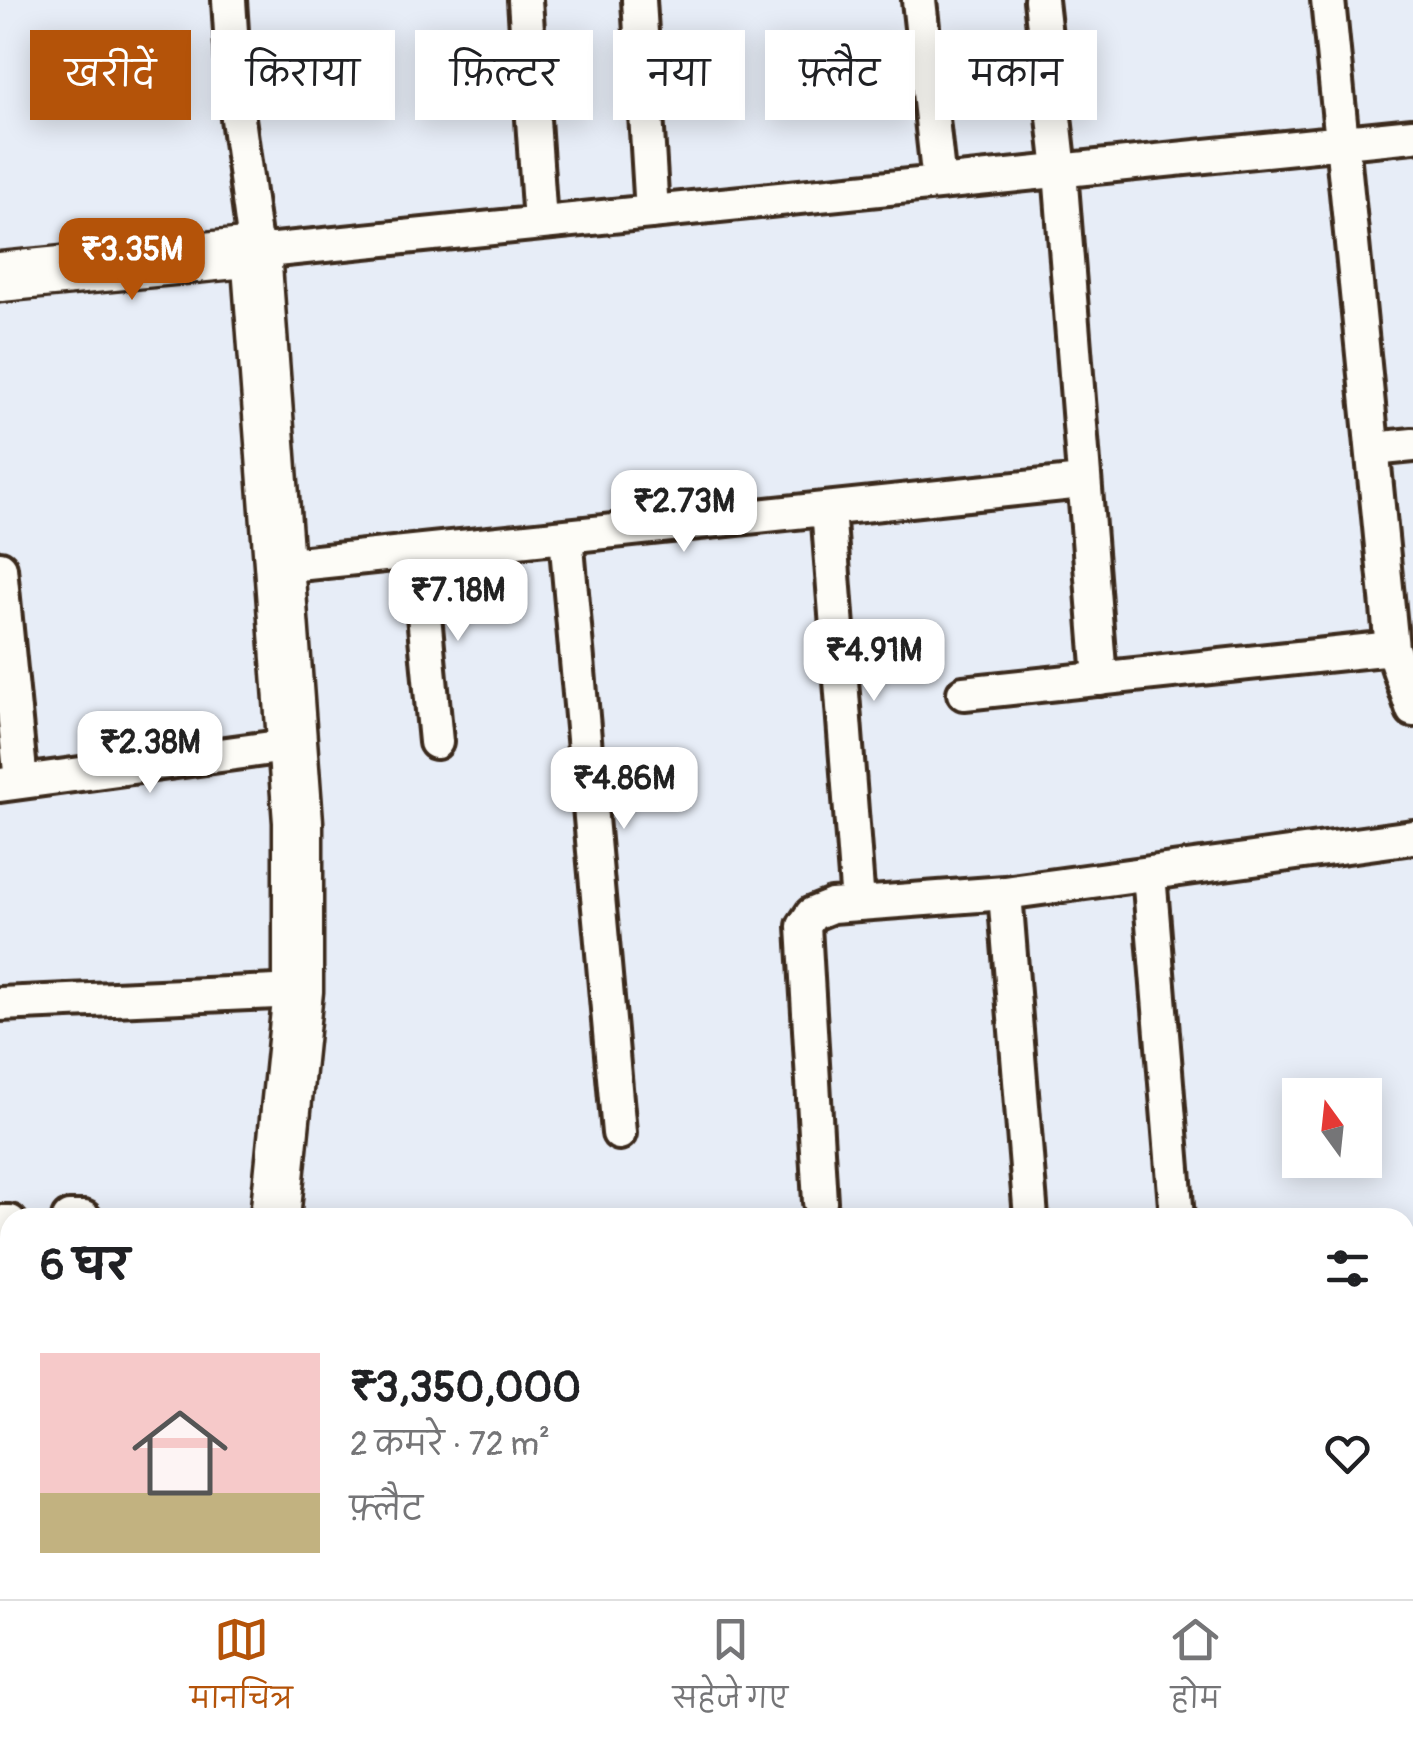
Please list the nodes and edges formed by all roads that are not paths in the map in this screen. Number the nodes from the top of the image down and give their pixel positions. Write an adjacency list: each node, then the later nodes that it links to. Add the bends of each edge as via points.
1 (229, 0): 13 (street)
2 (525, 0): 12 (street)
3 (640, 0): 11 (street)
4 (920, 0): 10 (street)
5 (1041, 0): 9 (street)
6 (1328, 0): 8 (street)
7 (1413, 135): 8 (street)
8 (1343, 142): 9 (street); 16 (street)
9 (1060, 171): 10 (street); 17 (street)
10 (939, 183): 11 (street)
11 (652, 212): 12 (street)
12 (540, 223): 13 (street)
13 (256, 252): 14 (street); 21 (street)
14 (0, 277)
15 (1413, 445): 16 (street)
16 (1373, 450): 23 (street)
17 (1082, 482): 18 (street); 24 (street)
18 (828, 509): 19 (street); 33 (street)
19 (566, 536): 20 (street); 36 (street)
20 (418, 552): 21 (street); 27 (street)
21 (280, 566): 28 (street)
22 (1, 583): 29 (street)
23 (1392, 648): 24 (street); 26 (street)
24 (1100, 679): 25 (street)
25 (964, 693)
26 (1413, 710)
27 (436, 742)
28 (292, 745): 29 (street); 34 (street)
29 (10, 783)
30 (1413, 837): 31 (street)
31 (1148, 874): 32 (street); 40 (street)
32 (1004, 894): 33 (street); 39 (street)
33 (858, 904): 37 (street, via 812,914 804,926)
34 (298, 991): 35 (street); 38 (street)
35 (0, 1004)
36 (619, 1133)
37 (820, 1202)
38 (276, 1208)
39 (1030, 1208)
40 (1176, 1208)

